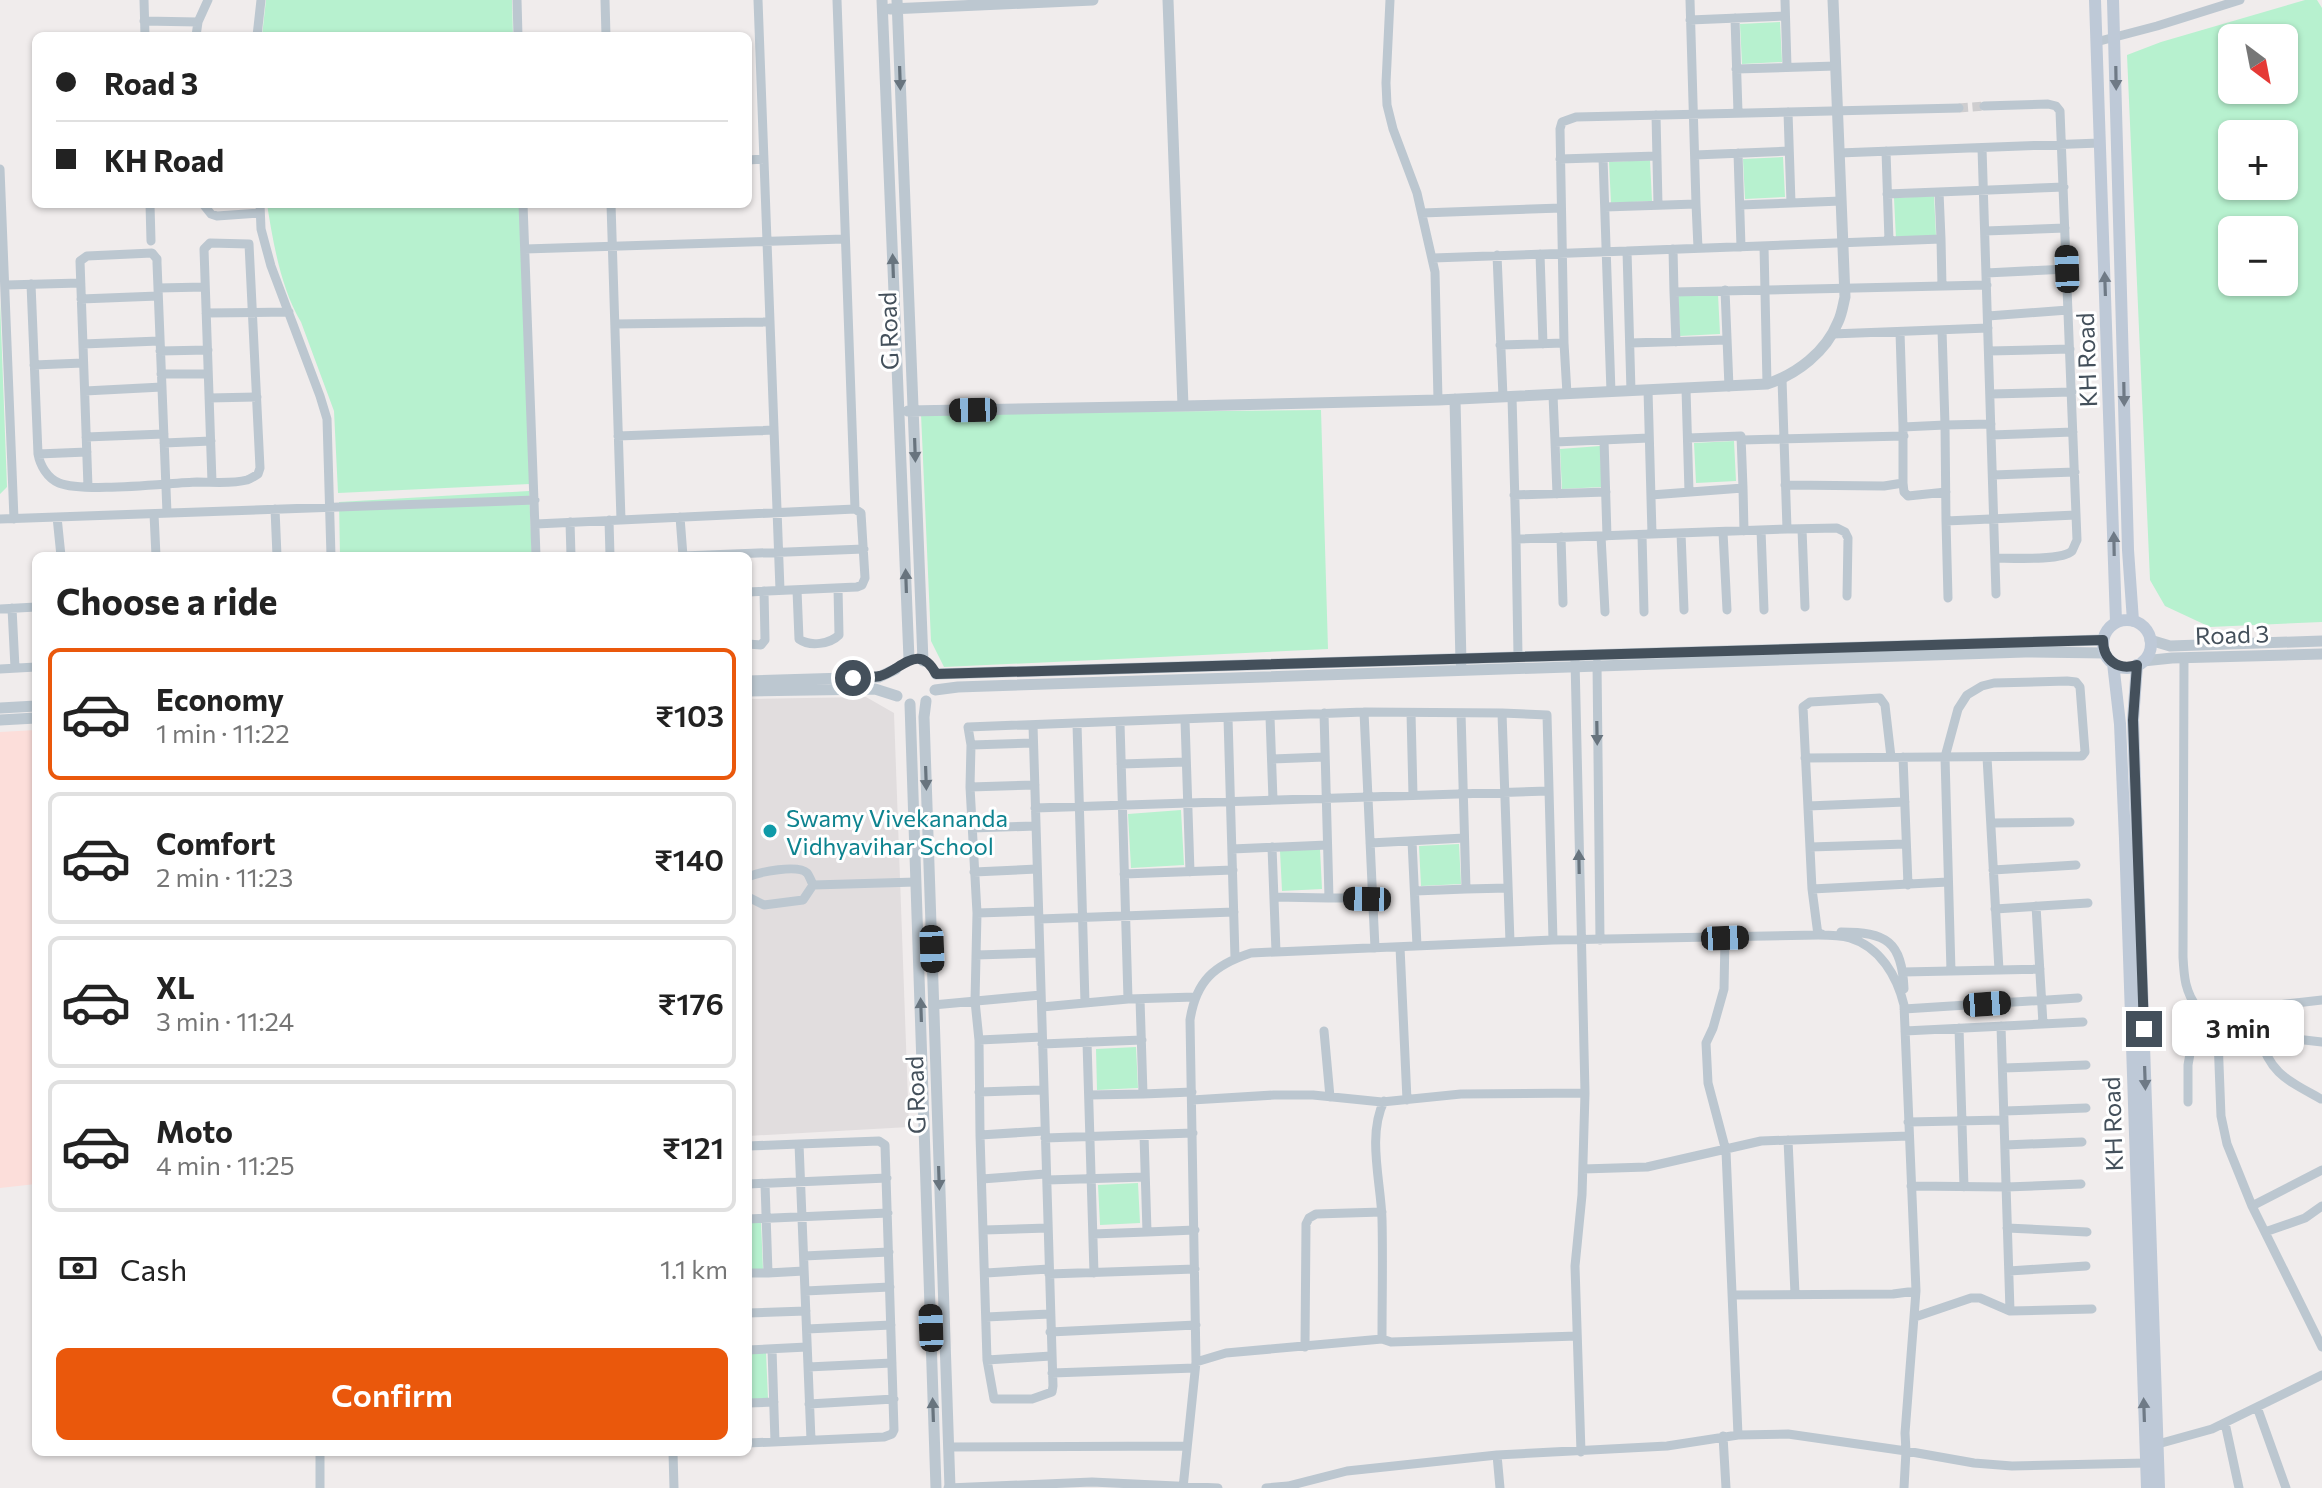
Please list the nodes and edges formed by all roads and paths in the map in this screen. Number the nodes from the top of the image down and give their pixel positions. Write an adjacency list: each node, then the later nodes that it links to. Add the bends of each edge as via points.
1 (144, 0): 22 (street)
2 (208, 0): 23 (street)
3 (261, 0): 26 (street)
4 (517, 0): 27 (street)
5 (605, 0): 28 (street)
6 (758, 0): 31 (street)
7 (837, 0): 76 (street)
8 (1093, 0): 17 (street)
9 (1168, 0): 152 (street)
10 (1390, 0): 73 (street, via 1387,105)
11 (1690, 0): 21 (street)
12 (1785, 0): 19 (street)
13 (1833, 0): 33 (street)
14 (2095, 0): 30 (main road, KH Road)
15 (2113, 0): 29 (main road, KH Road)
16 (2240, 0): 29 (street)
17 (897, 4): 18 (street); 154 (street, G Road, one-way to 154)
18 (882, 5): 153 (street, G Road, one-way to 18)
19 (1785, 16): 20 (street); 34 (street)
20 (1735, 18): 21 (street); 35 (street)
21 (1690, 20): 41 (street)
22 (144, 21): 23 (street); 24 (street)
23 (198, 22): 25 (street)
24 (145, 32)
25 (197, 32)
26 (257, 32)
27 (518, 32)
28 (606, 32)
29 (2115, 38): 30 (street); 245 (main road, KH Road, one-way to 245)
30 (2096, 42): 43 (main road, KH Road)
31 (760, 48): 32 (street); 53 (street)
32 (752, 49)
33 (1836, 66): 34 (street); 38 (street)
34 (1787, 67): 35 (street)
35 (1736, 69): 40 (street)
36 (1984, 106): 44 (street, via 2056,106)
37 (1959, 108): 38 (street)
38 (1838, 110): 39 (street); 49 (street)
39 (1788, 112): 40 (street); 46 (street)
40 (1738, 113): 41 (street)
41 (1693, 114): 42 (street); 50 (street)
42 (1656, 115): 51 (street); 54 (street, via 1567,119 1560,129)
43 (2100, 143): 44 (street); 246 (main road, KH Road, one-way to 43)
44 (2061, 145): 45 (street); 57 (street)
45 (1982, 148): 47 (street); 58 (street)
46 (1789, 151): 48 (street); 62 (street)
47 (1886, 151): 49 (street); 60 (street)
48 (1738, 153): 50 (street); 65 (street)
49 (1839, 153): 61 (street)
50 (1695, 155): 63 (street)
51 (1657, 156): 52 (street); 64 (street)
52 (1603, 158): 54 (street); 66 (street)
53 (764, 159): 55 (street); 79 (street)
54 (1560, 159): 72 (street)
55 (752, 160)
56 (0, 169): 98 (street)
57 (2064, 187): 58 (street); 74 (street)
58 (1984, 191): 59 (street); 75 (street)
59 (1939, 192): 60 (street); 77 (street)
60 (1887, 194): 80 (street)
61 (1841, 201): 62 (street); 81 (street)
62 (1791, 203): 65 (street)
63 (1696, 204): 64 (street); 85 (street)
64 (1658, 205): 66 (street)
65 (1740, 205): 84 (street)
66 (1605, 207): 89 (street)
67 (150, 208): 78 (street)
68 (206, 208): 69 (street, via 217,216)
69 (260, 208): 110 (street, via 266,251)
70 (523, 208): 86 (street)
71 (611, 208): 82 (street)
72 (1561, 208): 73 (street); 90 (street)
73 (1422, 213): 93 (street)
74 (2065, 228): 75 (street); 94 (street)
75 (1985, 231): 95 (street)
76 (844, 239): 79 (street); 190 (street)
77 (1941, 239): 80 (street); 100 (street)
78 (151, 241)
79 (767, 241): 82 (street); 113 (street)
80 (1889, 241): 81 (street)
81 (1843, 243): 83 (street); 103 (street)
82 (612, 246): 86 (street); 114 (street)
83 (1764, 246): 84 (street); 102 (street)
84 (1741, 247): 85 (street)
85 (1698, 248): 87 (street)
86 (525, 249): 187 (street)
87 (1673, 249): 88 (street); 106 (street)
88 (1627, 251): 89 (street); 122 (street)
89 (1606, 252): 90 (street); 142 (street)
90 (1562, 253): 91 (street); 121 (street)
91 (1540, 254): 92 (street); 124 (street)
92 (1497, 255): 93 (street); 125 (street)
93 (1433, 258): 151 (street)
94 (2067, 269): 95 (street); 108 (street)
95 (1986, 273): 99 (street)
96 (80, 283): 97 (street); 105 (street, via 80,261 87,256 152,253 157,259); 107 (street)
97 (31, 284): 98 (street); 131 (street)
98 (6, 285): 199 (street)
99 (1987, 285): 100 (street); 112 (street)
100 (1942, 286): 103 (street)
101 (205, 287): 105 (street); 109 (street, via 206,245 246,243); 111 (street)
102 (1765, 288): 103 (street); 104 (street); 135 (street)
103 (1845, 288): 118 (street)
104 (1725, 290): 106 (street); 119 (street)
105 (158, 292): 107 (street); 126 (street)
106 (1674, 292): 120 (street)
107 (81, 299): 123 (street)
108 (2068, 310): 112 (street); 127 (street)
109 (252, 312): 110 (street); 111 (street); 147 (street)
110 (289, 312): 188 (street, via 327,419)
111 (206, 313): 128 (street)
112 (1988, 316): 115 (street)
113 (770, 322): 114 (street); 157 (street)
114 (615, 324): 161 (street)
115 (1988, 328): 116 (street); 129 (street)
116 (1942, 330): 117 (street); 156 (street)
117 (1900, 332): 118 (street); 158 (street)
118 (1832, 334): 134 (street, via 1821,350)
119 (1727, 340): 120 (street); 137 (street)
120 (1676, 342): 122 (street)
121 (1564, 343): 124 (street); 144 (street)
122 (1630, 343): 141 (street)
123 (83, 344): 126 (street); 130 (street)
124 (1543, 344): 125 (street)
125 (1500, 345): 148 (street)
126 (160, 346): 128 (street); 132 (street)
127 (2070, 349): 129 (street); 143 (street)
128 (208, 350): 133 (street)
129 (1989, 351): 145 (street)
130 (83, 363): 131 (street); 140 (street)
131 (34, 365): 172 (street)
132 (161, 374): 133 (street); 136 (street)
133 (208, 374): 149 (street)
134 (1782, 379): 135 (street); 168 (street)
135 (1767, 384): 137 (street)
136 (162, 387): 140 (street); 163 (street)
137 (1729, 387): 138 (street)
138 (1686, 389): 139 (street); 165 (street)
139 (1648, 390): 141 (street); 164 (street)
140 (85, 391): 162 (street)
141 (1631, 391): 142 (street)
142 (1611, 392): 144 (street)
143 (2072, 392): 145 (street); 159 (street)
144 (1567, 394): 146 (street)
145 (1990, 394): 155 (street)
146 (1553, 395): 148 (street); 170 (street)
147 (257, 397): 149 (street); 175 (street, via 258,474 249,480)
148 (1507, 397): 150 (street); 185 (street)
149 (209, 398): 169 (street)
150 (1455, 399): 151 (street); 260 (street)
151 (1438, 400): 152 (street)
152 (1183, 406): 154 (street)
153 (899, 411): 154 (street); 254 (street, G Road, one-way to 153)
154 (913, 411): 255 (street, G Road, one-way to 255)
155 (1991, 424): 156 (street); 160 (street)
156 (1945, 425): 158 (street); 183 (street)
157 (774, 430): 161 (street); 191 (street)
158 (1904, 431): 168 (street); 177 (street)
159 (2073, 432): 160 (street); 173 (street)
160 (1991, 435): 174 (street)
161 (618, 436): 201 (street)
162 (86, 437): 163 (street); 171 (street)
163 (164, 438): 169 (street); 176 (street)
164 (1649, 438): 166 (street); 186 (street)
165 (1688, 438): 167 (street); 182 (street)
166 (1604, 440): 170 (street); 181 (street)
167 (1742, 440): 168 (street); 180 (street)
168 (1784, 440): 178 (street)
169 (211, 441): 175 (street)
170 (1555, 442): 184 (street)
171 (87, 452): 172 (street); 179 (street)
172 (38, 454): 179 (street, via 51,478)
173 (2075, 472): 174 (street); 194 (street)
174 (1993, 475): 197 (street)
175 (212, 482): 176 (street)
176 (166, 483): 179 (street); 192 (street)
177 (1903, 483): 178 (street); 183 (street, via 1908,496)
178 (1785, 485): 205 (street)
179 (88, 487)
180 (1743, 488): 182 (street); 208 (street)
181 (1606, 492): 184 (street); 212 (street)
182 (1689, 492): 186 (street)
183 (1946, 492): 202 (street)
184 (1557, 494): 185 (street)
185 (1514, 495): 214 (street)
186 (1651, 495): 211 (street)
187 (535, 500): 188 (street); 204 (street)
188 (330, 507): 189 (street); 219 (street)
189 (275, 509): 192 (street); 218 (street)
190 (855, 509): 191 (street); 215 (street, via 861,513)
191 (777, 512): 196 (street); 224 (street)
192 (167, 513): 193 (street)
193 (154, 514): 195 (street); 217 (street)
194 (2076, 515): 197 (street); 226 (street, via 2077,540 2068,554)
195 (57, 517): 199 (street); 216 (street)
196 (680, 517): 201 (street); 223 (street)
197 (1994, 518): 202 (street); 226 (street)
198 (0, 519): 199 (street)
199 (14, 519)
200 (609, 520): 201 (street); 203 (street); 222 (street)
201 (621, 520)
202 (1946, 521): 234 (street)
203 (570, 522): 204 (street); 221 (street)
204 (536, 524): 220 (street)
205 (1787, 529): 206 (street); 207 (street)
206 (1802, 529): 233 (street, via 1845,532); 237 (street)
207 (1761, 530): 208 (street); 242 (street)
208 (1744, 531): 209 (street)
209 (1723, 532): 210 (street); 241 (street)
210 (1681, 533): 211 (street); 240 (street)
211 (1647, 534): 212 (street); 244 (street)
212 (1604, 536): 213 (street); 243 (street)
213 (1561, 537): 214 (street); 235 (street)
214 (1516, 539): 252 (street)
215 (864, 549): 224 (street); 227 (street, via 862,585)
216 (61, 552)
217 (156, 552)
218 (277, 552)
219 (331, 552)
220 (536, 552)
221 (571, 552)
222 (610, 552)
223 (683, 552)
224 (778, 552): 225 (street); 228 (street)
225 (752, 553)
226 (1995, 558): 232 (street)
227 (838, 588): 229 (street); 229 (street, via 839,635 823,643 799,639)
228 (780, 590): 229 (street); 230 (street)
229 (797, 590)
230 (764, 591): 231 (street); 249 (street, via 765,640)
231 (752, 592)
232 (1996, 594)
233 (1847, 596)
234 (1948, 598)
235 (1563, 603)
236 (32, 607): 238 (street)
237 (1805, 607)
238 (12, 608): 239 (street); 262 (street)
239 (0, 609)
240 (1684, 610)
241 (1727, 610)
242 (1764, 610)
243 (1605, 612)
244 (1644, 612)
245 (2133, 621): 246 (main road); 247 (main road, via 2144,627)
246 (2116, 622): 250 (main road, via 2105,633)
247 (2150, 640): 248 (street, Road 3, via 2170,646); 259 (main road)
248 (2322, 641)
249 (752, 644)
250 (2104, 646): 257 (street); 258 (main road)
251 (2322, 654): 253 (street, Road 3)
252 (1518, 656): 256 (street); 260 (street)
253 (2184, 658): 259 (street, Road 3); 383 (street, via 2183,957 2185,988)
254 (909, 659): 255 (street); 264 (street)
255 (923, 661): 265 (street)
256 (1575, 661): 257 (street); 260 (street); 357 (street, one-way to 256)
257 (1597, 661): 358 (street, one-way to 358)
258 (2113, 663): 259 (main road); 515 (main road, KH Road, one-way to 258, via 2120,724)
259 (2140, 663): 507 (main road, KH Road, one-way to 507, via 2133,720)
260 (1461, 664): 265 (street); 267 (street)
261 (32, 667): 262 (street)
262 (15, 668): 263 (street)
263 (0, 669)
264 (896, 669): 266 (street, via 879,677); 269 (street, via 892,683)
265 (936, 674): 267 (street)
266 (752, 681)
267 (935, 690): 270 (street)
268 (752, 691): 269 (street, via 875,689)
269 (897, 696): 271 (street)
270 (926, 701): 271 (street); 380 (street, G Road, one-way to 380)
271 (910, 704): 334 (street, G Road)
272 (32, 706): 273 (street)
273 (0, 708)
274 (1364, 712): 275 (street); 276 (street); 304 (street)
275 (1324, 713): 279 (street); 289 (street)
276 (1411, 713): 277 (street); 303 (street)
277 (1461, 713): 278 (street); 302 (street)
278 (1502, 713): 300 (street, via 1547,715); 301 (street)
279 (1270, 717): 281 (street); 295 (street)
280 (32, 718): 282 (street)
281 (1228, 718): 283 (street); 307 (street)
282 (0, 720)
283 (1185, 720): 284 (street); 296 (street)
284 (1120, 723): 285 (street); 297 (street)
285 (1077, 724): 286 (street); 312 (street)
286 (1033, 725): 287 (street); 288 (street, via 968,727)
287 (1033, 743): 288 (street); 298 (street)
288 (971, 745): 299 (street)
289 (1325, 757): 295 (street); 305 (street)
290 (1891, 757): 291 (street); 294 (street); 294 (street, via 1885,705 1876,698 1806,704)
291 (1903, 757): 292 (street); 308 (street)
292 (1945, 757): 293 (street); 293 (street, via 1958,709 1975,690 1994,683 2076,682 2082,693 2084,755); 335 (street)
293 (1987, 757): 315 (street)
294 (1805, 758): 311 (street)
295 (1272, 759): 306 (street)
296 (1186, 762): 297 (street); 309 (street)
297 (1121, 764): 310 (street)
298 (1035, 785): 299 (street); 313 (street)
299 (970, 787): 317 (street)
300 (1548, 791): 301 (street); 356 (street)
301 (1506, 792): 302 (street); 338 (street)
302 (1462, 793): 303 (street); 318 (street)
303 (1413, 795): 304 (street)
304 (1367, 797): 305 (street); 320 (street)
305 (1326, 798): 306 (street); 322 (street)
306 (1273, 800): 307 (street)
307 (1231, 802): 309 (street); 325 (street)
308 (1905, 802): 311 (street); 321 (street)
309 (1188, 803): 310 (street); 331 (street)
310 (1122, 805): 312 (street); 332 (street)
311 (1808, 806): 324 (street)
312 (1079, 807): 313 (street); 353 (street)
313 (1035, 808): 316 (street)
314 (2070, 822): 315 (street)
315 (1991, 823): 329 (street)
316 (1036, 826): 317 (street); 327 (street)
317 (972, 828): 330 (street)
318 (1464, 838): 319 (street); 339 (street)
319 (1412, 841): 320 (street); 341 (street)
320 (1370, 843): 344 (street)
321 (1906, 844): 324 (street); 337 (street)
322 (1327, 845): 323 (street); 343 (street)
323 (1272, 847): 325 (street); 342 (street)
324 (1810, 847): 340 (street)
325 (1232, 849): 328 (street)
326 (2076, 865): 329 (street)
327 (1037, 869): 330 (street); 351 (street)
328 (1233, 870): 331 (street); 349 (street)
329 (1993, 870): 348 (street)
330 (974, 872): 350 (street)
331 (1190, 872): 332 (street)
332 (1124, 874): 352 (street)
333 (752, 875): 336 (street, via 801,870)
334 (916, 882): 336 (street); 518 (street, G Road, one-way to 334)
335 (1948, 882): 337 (street); 369 (street)
336 (813, 885): 345 (street, via 803,900 764,905)
337 (1908, 885): 340 (street)
338 (1508, 888): 339 (street); 359 (street)
339 (1466, 889): 341 (street)
340 (1812, 889): 354 (street)
341 (1415, 891): 360 (street)
342 (1275, 897): 343 (street); 363 (street)
343 (1329, 898): 344 (street)
344 (1373, 898): 362 (street)
345 (752, 900)
346 (2088, 903): 347 (street)
347 (2036, 906): 348 (street); 367 (street)
348 (1995, 909): 368 (street)
349 (1234, 912): 352 (street); 366 (street)
350 (977, 913): 351 (street); 365 (street)
351 (1039, 915): 353 (street); 364 (street)
352 (1125, 916): 353 (street); 374 (street)
353 (1083, 917): 379 (street)
354 (1818, 935): 355 (street); 370 (street, via 1876,934 1892,946); 382 (street, via 1847,936 1877,954 1900,987)
355 (1725, 938): 358 (street); 425 (street, via 1724,989 1706,1043 1708,1083)
356 (1553, 940): 357 (street); 359 (street)
357 (1581, 940): 358 (street); 401 (street)
358 (1600, 940)
359 (1510, 942): 360 (street)
360 (1417, 946): 361 (street)
361 (1400, 947): 362 (street); 407 (street)
362 (1375, 948): 363 (street)
363 (1276, 952): 366 (street)
364 (1040, 953): 365 (street); 371 (street)
365 (976, 955): 377 (street)
366 (1235, 958): 372 (street, via 1204,982)
367 (2040, 969): 368 (street); 378 (street)
368 (1999, 970): 369 (street)
369 (1951, 971): 370 (street)
370 (1903, 972): 382 (street)
371 (1041, 995): 377 (street); 381 (street)
372 (1195, 997): 375 (street); 404 (street, via 1190,1020)
373 (2078, 998): 378 (street)
374 (1128, 999): 375 (street); 379 (street)
375 (1140, 999): 393 (street)
376 (2322, 1000): 384 (street)
377 (975, 1001): 380 (street); 392 (street)
378 (2042, 1001): 382 (street); 386 (street)
379 (1085, 1003): 381 (street)
380 (933, 1005): 509 (street, G Road, one-way to 509)
381 (1042, 1007): 394 (street)
382 (1904, 1007): 390 (street)
383 (2198, 1009): 384 (street); 409 (street)
384 (2217, 1017): 391 (street); 440 (street, via 2221,1116)
385 (2083, 1022): 386 (street)
386 (2043, 1024): 387 (street)
387 (2001, 1026): 388 (street); 398 (street)
388 (1959, 1028): 390 (street); 412 (street)
389 (1324, 1031): 405 (street)
390 (1905, 1031): 413 (street)
391 (2259, 1035): 396 (street); 406 (street, via 2275,1070)
392 (979, 1040): 394 (street); 400 (street)
393 (1142, 1040): 395 (street); 402 (street)
394 (1042, 1041): 395 (street); 399 (street)
395 (1087, 1042): 403 (street)
396 (2322, 1042)
397 (2086, 1065): 398 (street)
398 (2003, 1068): 411 (street)
399 (1043, 1090): 400 (street); 415 (street)
400 (979, 1092): 416 (street)
401 (1585, 1093): 407 (street); 426 (street)
402 (1143, 1094): 403 (street); 404 (street)
403 (1089, 1095): 419 (street)
404 (1192, 1096): 405 (street); 414 (street)
405 (1330, 1097): 408 (street)
406 (2321, 1099)
407 (1407, 1100): 408 (street)
408 (1384, 1101): 442 (street, via 1378,1113 1376,1152)
409 (2188, 1102)
410 (2086, 1108): 411 (street)
411 (2004, 1116): 412 (street); 423 (street)
412 (1962, 1121): 413 (street); 438 (street)
413 (1908, 1122): 418 (street)
414 (1193, 1133): 417 (street); 450 (street)
415 (1045, 1134): 416 (street); 419 (street); 428 (street)
416 (980, 1135): 431 (street)
417 (1144, 1135): 419 (street); 429 (street)
418 (1909, 1136): 420 (street); 437 (street)
419 (1090, 1137): 432 (street)
420 (1788, 1140): 425 (street); 469 (street)
421 (2082, 1142): 423 (street)
422 (799, 1144): 424 (street); 430 (street, via 882,1142); 433 (street)
423 (2005, 1145): 439 (street)
424 (752, 1146)
425 (1726, 1151): 426 (street, via 1647,1167); 470 (street)
426 (1583, 1169): 482 (street, via 1575,1266)
427 (2322, 1170): 440 (street)
428 (1046, 1177): 431 (street); 432 (street); 447 (street)
429 (1145, 1177): 432 (street); 451 (street)
430 (887, 1178): 433 (street); 443 (street)
431 (982, 1179): 449 (street)
432 (1092, 1179): 454 (street)
433 (801, 1182): 435 (street); 444 (street)
434 (752, 1184): 435 (street)
435 (765, 1184): 445 (street)
436 (2081, 1184): 439 (street)
437 (1911, 1186): 438 (street); 468 (street)
438 (1964, 1187): 439 (street)
439 (2006, 1187): 448 (street)
440 (2252, 1206): 453 (street)
441 (2322, 1206): 453 (street)
442 (1382, 1212): 483 (street); 485 (street, via 1309,1218)
443 (888, 1213): 444 (street); 455 (street)
444 (803, 1216): 445 (street); 456 (street)
445 (766, 1218): 446 (street); 463 (street)
446 (752, 1219)
447 (1048, 1228): 449 (street); 461 (street)
448 (2007, 1228): 452 (street); 460 (street)
449 (984, 1230): 464 (street)
450 (1195, 1230): 451 (street); 458 (street)
451 (1147, 1232): 454 (street)
452 (2087, 1232)
453 (2265, 1232): 486 (street)
454 (1093, 1234): 465 (street)
455 (889, 1252): 456 (street); 466 (street)
456 (804, 1256): 459 (street)
457 (2086, 1266): 460 (street)
458 (1195, 1269): 465 (street); 479 (street)
459 (804, 1271): 463 (street); 467 (street)
460 (2009, 1271): 473 (street)
461 (1049, 1272): 464 (street); 465 (street); 475 (street)
462 (752, 1273): 463 (street)
463 (768, 1273)
464 (986, 1273): 476 (street)
465 (1094, 1273)
466 (890, 1287): 467 (street); 478 (street)
467 (805, 1291): 472 (street)
468 (1916, 1291): 469 (street); 477 (street)
469 (1795, 1294): 470 (street)
470 (1734, 1295): 502 (street)
471 (2092, 1309): 473 (street)
472 (806, 1311): 474 (street); 480 (street)
473 (2010, 1311): 477 (street, via 1971,1298)
474 (752, 1313)
475 (1050, 1314): 476 (street); 481 (street)
476 (986, 1317): 490 (street)
477 (1915, 1317): 510 (street)
478 (891, 1325): 480 (street); 491 (street)
479 (1196, 1325): 481 (street); 492 (street)
480 (807, 1329): 484 (street)
481 (1050, 1332): 489 (street)
482 (1577, 1336): 483 (street); 511 (street)
483 (1382, 1339): 485 (street)
484 (807, 1347): 487 (street); 493 (street)
485 (1305, 1347): 492 (street, via 1226,1353)
486 (2322, 1347)
487 (772, 1349): 488 (street); 497 (street)
488 (752, 1350)
489 (1051, 1356): 490 (street); 494 (street)
490 (987, 1360): 494 (street, via 994,1399 1047,1395 1052,1392)
491 (892, 1363): 493 (street); 496 (street)
492 (1196, 1365): 494 (street); 508 (street)
493 (808, 1367): 499 (street)
494 (1052, 1373)
495 (2322, 1375): 500 (street)
496 (894, 1399): 499 (street); 504 (street, via 890,1435)
497 (774, 1402): 498 (street); 505 (street)
498 (752, 1403)
499 (809, 1404): 504 (street)
500 (2257, 1407): 501 (street); 529 (street)
501 (2225, 1423): 507 (street); 528 (street)
502 (1738, 1435): 503 (street); 510 (street, via 1788,1434)
503 (1723, 1436): 511 (street); 524 (street)
504 (811, 1440): 505 (street)
505 (775, 1442): 506 (street)
506 (752, 1443)
507 (2158, 1444): 515 (main road, KH Road)
508 (1187, 1446): 509 (street); 520 (street)
509 (949, 1447): 519 (street, G Road)
510 (1906, 1451): 515 (street, via 2012,1466); 525 (street)
511 (1581, 1452): 512 (street)
512 (1497, 1455): 522 (street, via 1347,1471); 523 (street)
513 (320, 1456): 516 (street)
514 (673, 1456): 517 (street)
515 (2152, 1463): 526 (main road, KH Road); 527 (main road, KH Road)
516 (320, 1488)
517 (674, 1488)
518 (936, 1488)
519 (949, 1488): 520 (street, via 1092,1482)
520 (1183, 1488): 521 (street)
521 (1218, 1488)
522 (1266, 1488)
523 (1500, 1488)
524 (1726, 1488)
525 (1904, 1488)
526 (2147, 1488)
527 (2159, 1488)
528 (2239, 1488)
529 (2286, 1488)

